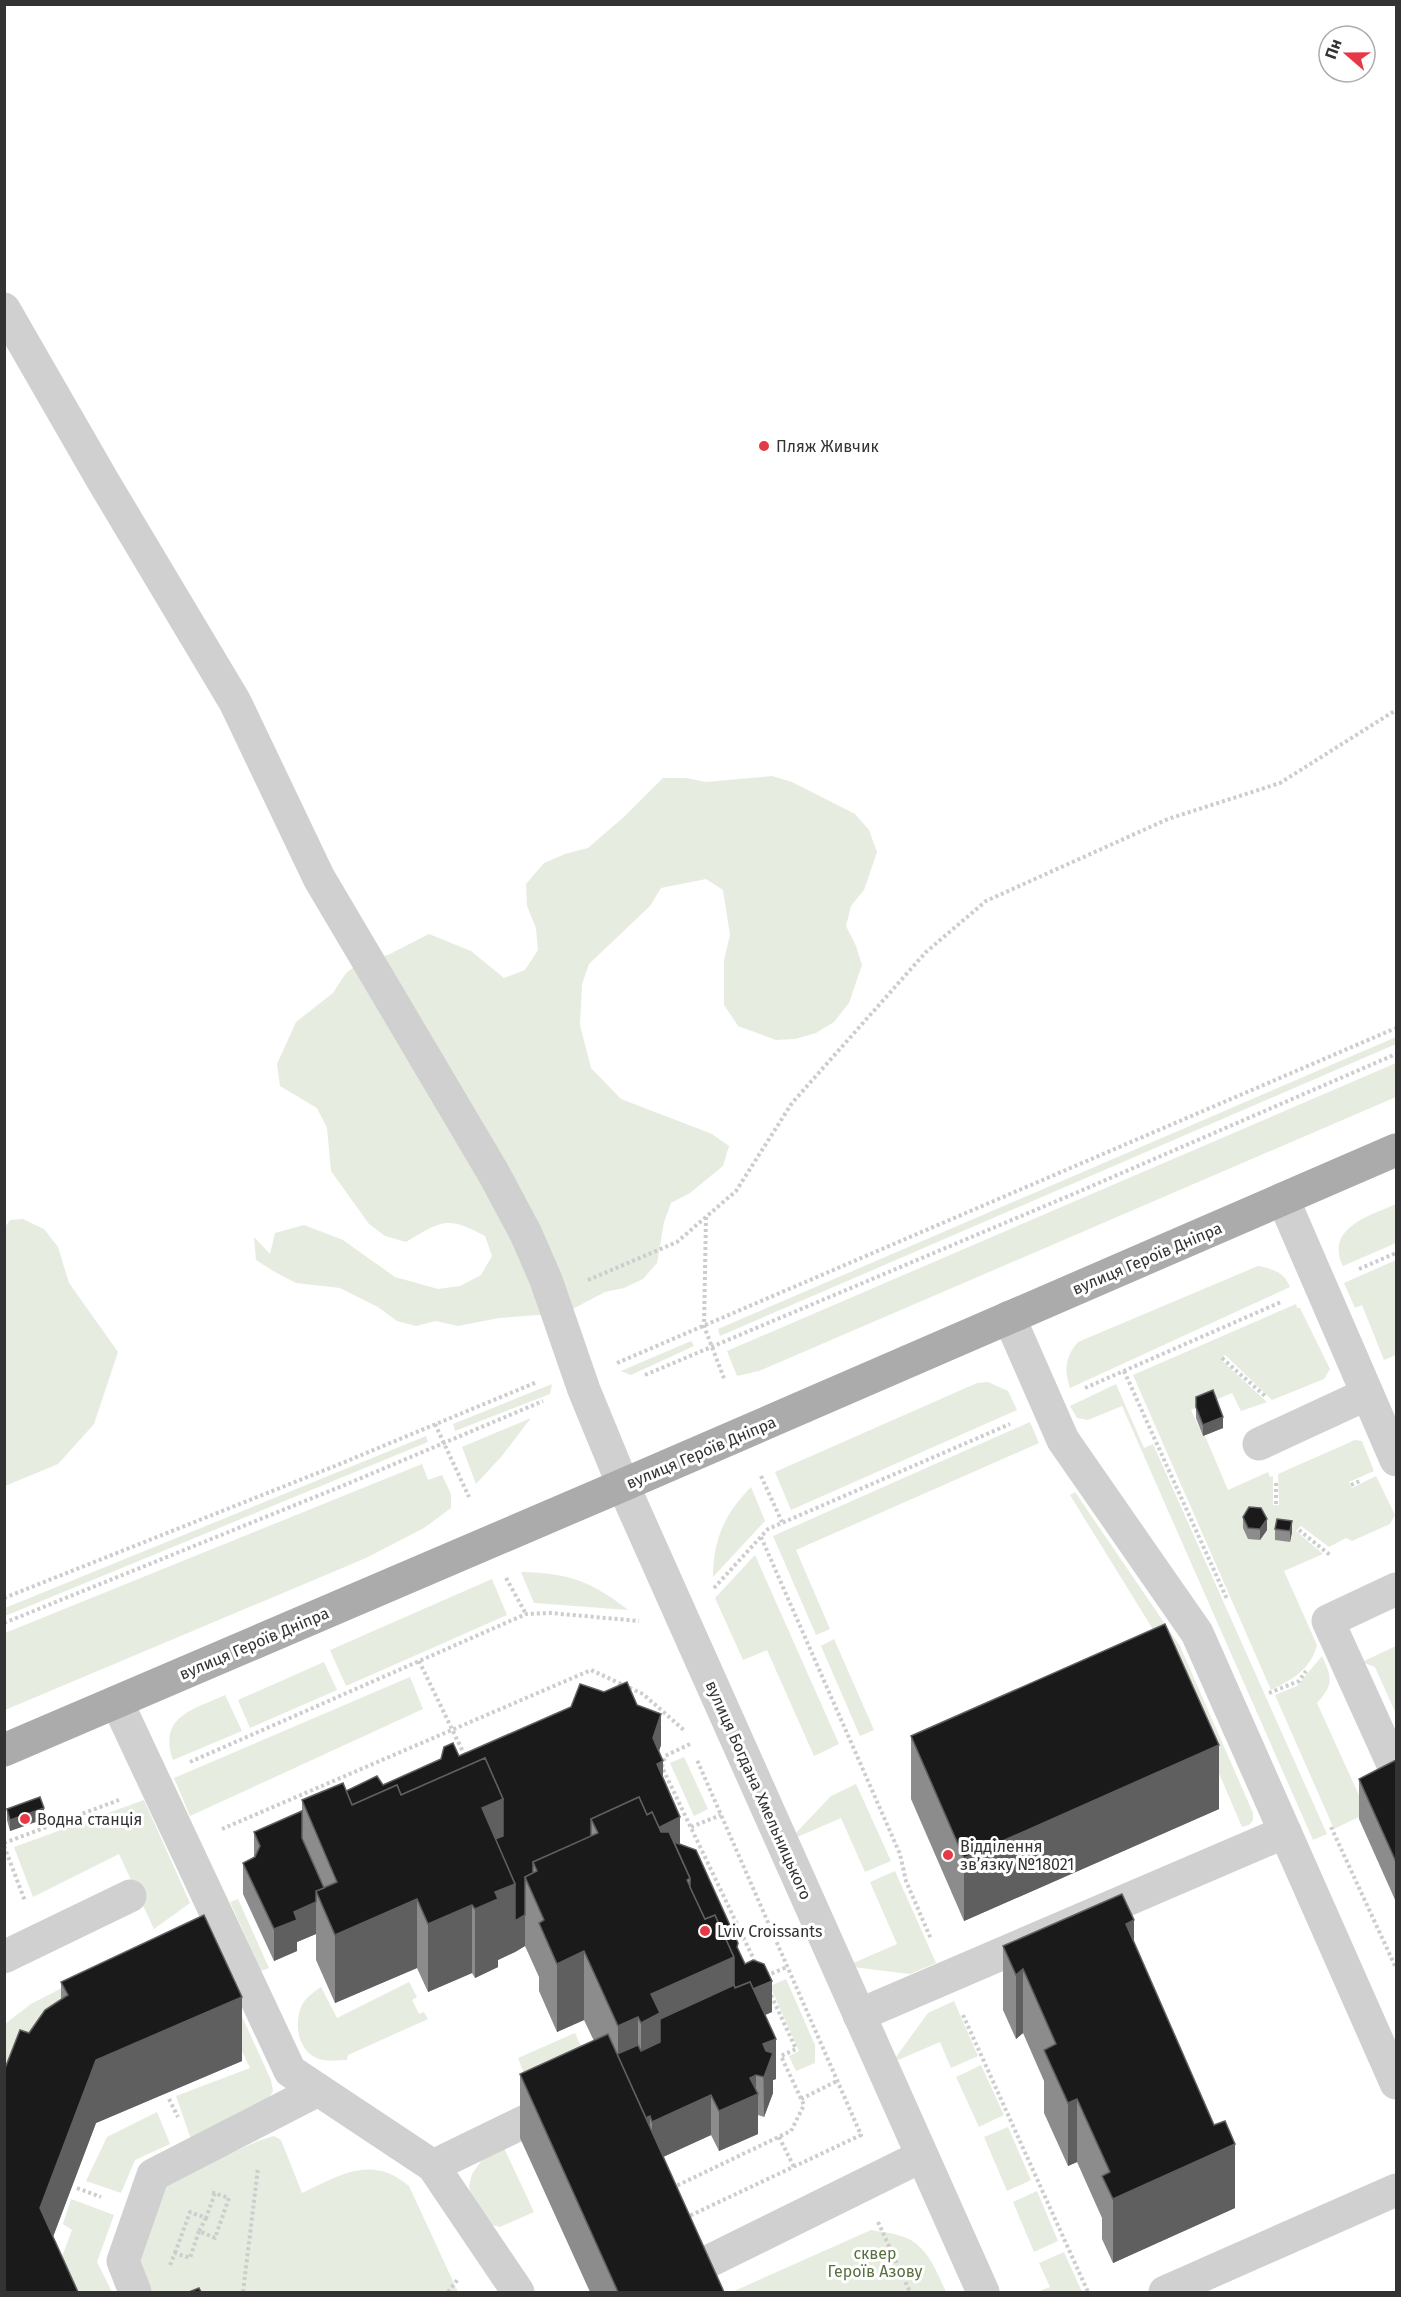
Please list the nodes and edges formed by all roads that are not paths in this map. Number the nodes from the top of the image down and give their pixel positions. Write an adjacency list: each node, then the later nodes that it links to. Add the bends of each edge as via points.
1 (4, 309): 8 (street, вулиця Богдана Хмельницького, via 235,702 320,878 526,1234)
2 (1396, 1150): 3 (main road, вулиця Героїв Дніпра)
3 (1283, 1199): 4 (main road, вулиця Героїв Дніпра); 5 (street)
4 (1009, 1317): 8 (main road, вулиця Героїв Дніпра); 13 (street, via 1063,1440 1197,1633)
5 (1367, 1394): 6 (street); 7 (street)
6 (1259, 1444)
7 (1396, 1460)
8 (624, 1485): 10 (main road, вулиця Героїв Дніпра); 16 (street, вулиця Богдана Хмельницького)
9 (1396, 1589): 12 (street, via 1328,1621)
10 (117, 1702): 11 (main road, вулиця Героїв Дніпра); 18 (street, via 290,2071)
11 (4, 1750)
12 (1396, 1771)
13 (1285, 1832): 16 (street); 17 (street)
14 (130, 1896): 15 (street)
15 (4, 1957)
16 (859, 2015): 20 (street, вулиця Богдана Хмельницького)
17 (1396, 2083)
18 (318, 2090): 21 (street); 24 (street, via 153,2175 123,2261)
19 (588, 2091): 21 (street)
20 (922, 2156): 23 (street); 26 (street, вулиця Богдана Хмельницького)
21 (433, 2166): 25 (street)
22 (1396, 2190): 27 (street)
23 (687, 2272)
24 (135, 2292)
25 (518, 2292)
26 (983, 2292)
27 (1165, 2292)

